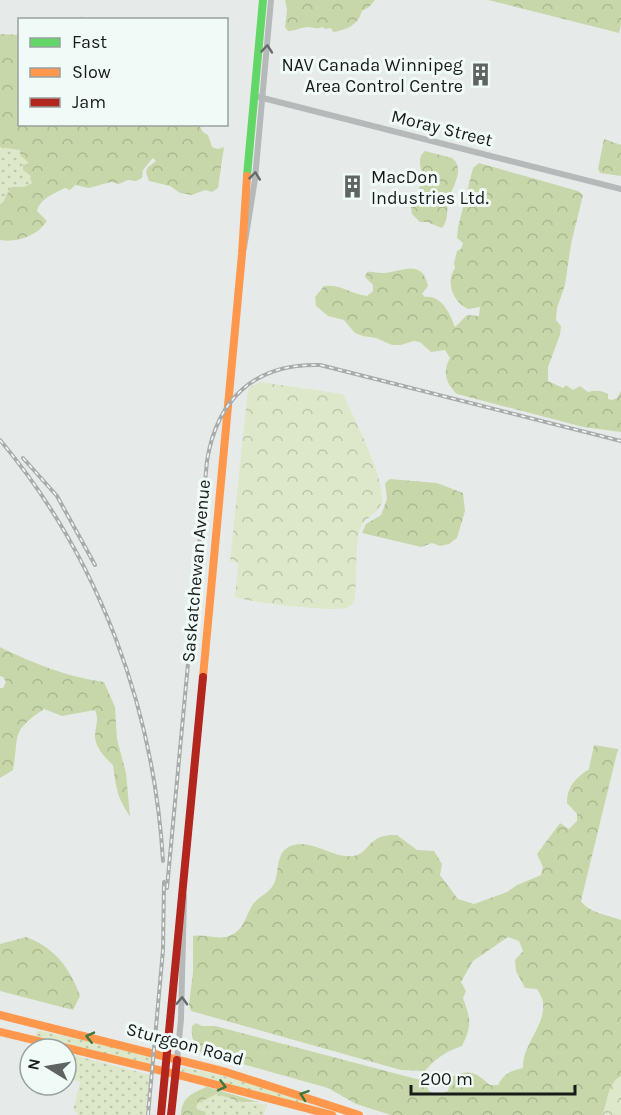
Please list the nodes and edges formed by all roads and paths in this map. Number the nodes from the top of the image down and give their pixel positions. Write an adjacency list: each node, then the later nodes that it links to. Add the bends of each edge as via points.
1 (263, 0): 3 (street, Saskatchewan Avenue)
2 (271, 0): 3 (street, Saskatchewan Avenue, one-way to 2)
3 (259, 97): 4 (street, Moray Street); 5 (street, Saskatchewan Avenue, via 242,235)
4 (621, 189)
5 (184, 891): 8 (street, Saskatchewan Avenue); 9 (street, Saskatchewan Avenue, one-way to 5)
6 (0, 1015): 8 (street, Sturgeon Road, one-way to 6)
7 (0, 1032): 10 (street, Sturgeon Road)
8 (167, 1056): 9 (street, Sturgeon Road); 10 (street, Saskatchewan Avenue)
9 (177, 1060): 11 (street, Saskatchewan Avenue); 15 (street, Sturgeon Road, one-way to 9, via 277,1085)
10 (165, 1072): 11 (street, Sturgeon Road); 12 (street, Saskatchewan Avenue)
11 (175, 1074): 13 (street, Saskatchewan Avenue); 14 (street, Sturgeon Road, one-way to 14)
12 (161, 1115)
13 (171, 1115)
14 (332, 1115)
15 (359, 1115)

